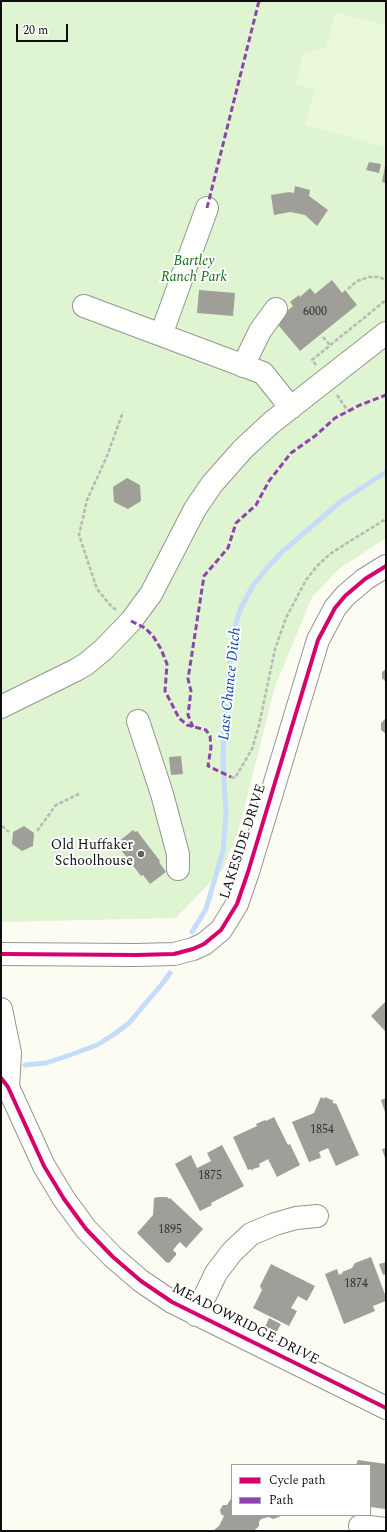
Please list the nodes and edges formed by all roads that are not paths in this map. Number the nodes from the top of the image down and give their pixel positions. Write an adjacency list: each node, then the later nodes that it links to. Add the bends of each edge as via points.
1 (207, 208): 5 (street)
2 (84, 306): 5 (street)
3 (276, 309): 6 (street, via 260,331)
4 (386, 333): 7 (street)
5 (161, 335): 6 (street)
6 (243, 366): 7 (street, via 262,373)
7 (291, 408): 9 (street, via 243,449 212,484 195,509 151,594 131,621 103,650 86,664)
8 (386, 566): 12 (street, LAKESIDE DRIVE, via 365,578 345,596 335,608 318,640 248,872 237,904 221,930 204,944 174,954)
9 (1, 707)
10 (138, 721): 11 (street, via 162,794 178,854)
11 (178, 869)
12 (1, 954)
13 (1, 1009): 14 (street, via 10,1053)
14 (5, 1083): 16 (street, MEADOWRIDGE DRIVE, via 44,1166 86,1228 113,1257 141,1281)
15 (317, 1216): 16 (street, via 289,1220 251,1234 232,1252 216,1273)
16 (196, 1315): 17 (street, MEADOWRIDGE DRIVE)
17 (386, 1408)
18 (360, 1526): 19 (street)
19 (386, 1529)

